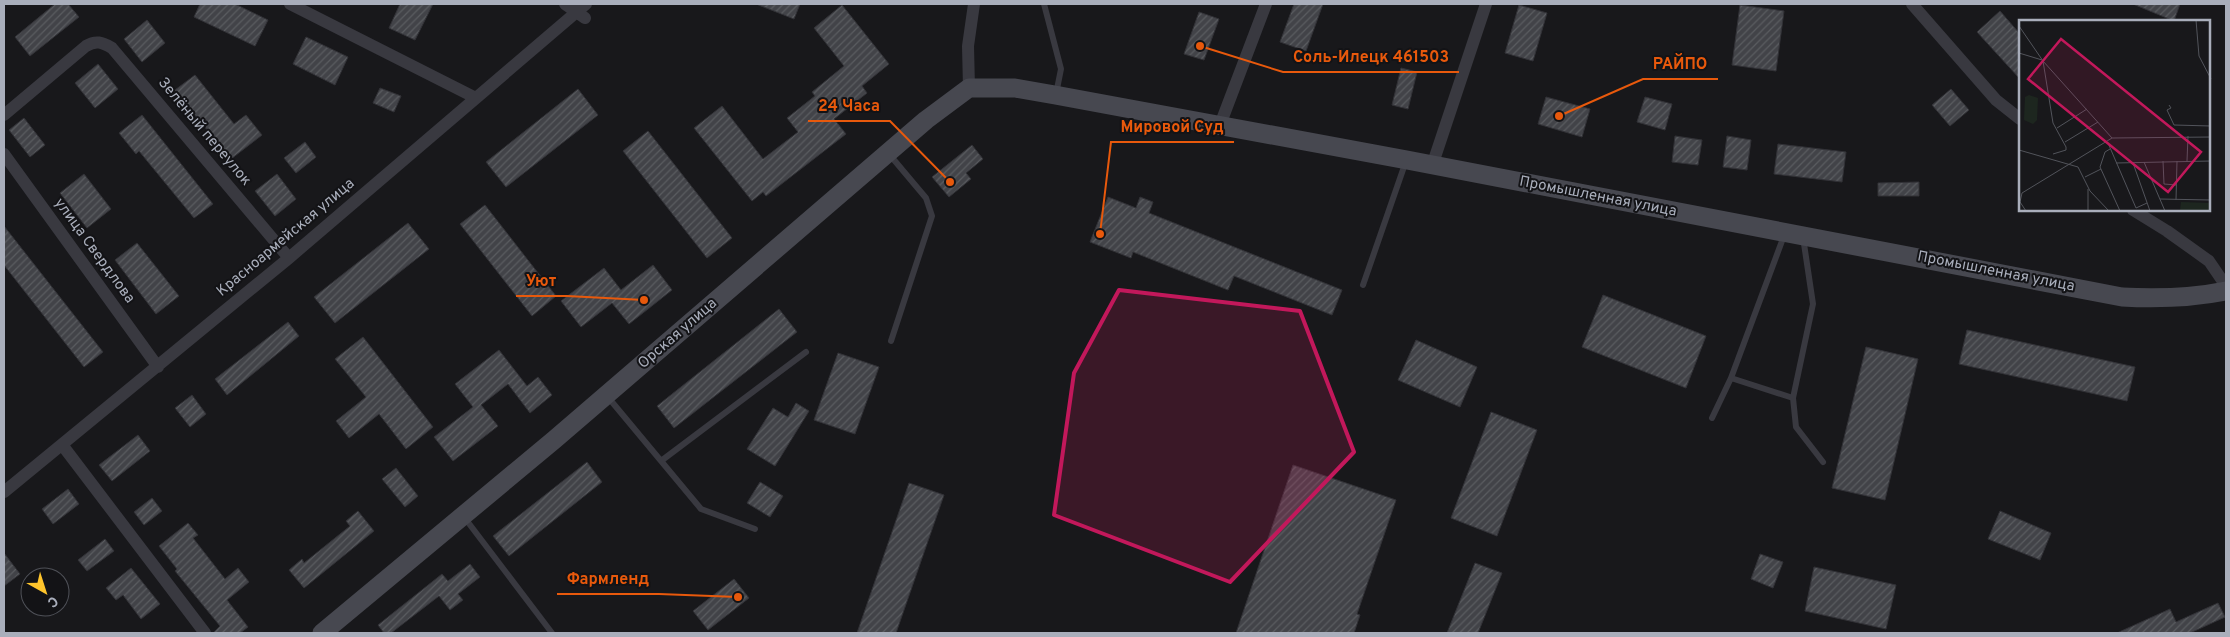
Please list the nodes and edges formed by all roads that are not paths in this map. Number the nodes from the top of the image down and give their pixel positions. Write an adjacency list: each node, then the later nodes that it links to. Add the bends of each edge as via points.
1 (290, 4): 11 (street)
2 (566, 4): 8 (street)
3 (1044, 4): 10 (lane, via 1061,69)
4 (1266, 4): 14 (street)
5 (1486, 4): 18 (street)
6 (1912, 4): 13 (street, via 1996,100)
7 (972, 5): 9 (street, via 968,46)
8 (583, 11): 11 (street, Красноармейская улица)
9 (969, 88): 10 (street, Промышленная улица, via 1014,88); 15 (street, Орская улица)
10 (1055, 96): 14 (street, Промышленная улица)
11 (476, 98): 21 (street, Красноармейская улица)
12 (4, 116): 21 (street, Зелёный переулок, via 86,46 98,42 112,48)
13 (2019, 118)
14 (1220, 125): 17 (street, Промышленная улица)
15 (888, 153): 25 (lane, via 926,198 932,216); 29 (street, Орская улица)
16 (4, 154): 27 (street, улица Свердлова)
17 (1407, 160): 18 (street, Промышленная улица); 22 (lane)
18 (1432, 166): 20 (street, Промышленная улица)
19 (2135, 211): 23 (street, via 2209,261)
20 (1794, 234): 24 (street, Промышленная улица, via 2122,296 2159,299); 28 (lane); 30 (lane, via 1813,304)
21 (289, 258): 27 (street, Красноармейская улица)
22 (1363, 285)
23 (2226, 286)
24 (2226, 291)
25 (891, 341)
26 (806, 352): 33 (lane)
27 (158, 367): 32 (street, Красноармейская улица)
28 (1731, 378): 30 (lane); 31 (lane)
29 (606, 396): 33 (lane); 36 (street, Орская улица)
30 (1793, 398): 34 (lane, via 1796,427)
31 (1712, 418)
32 (63, 446): 35 (street, Красноармейская улица); 38 (street)
33 (661, 461): 37 (lane, via 701,509)
34 (1824, 462)
35 (4, 492)
36 (463, 516): 39 (street, Орская улица); 40 (lane)
37 (756, 529)
38 (205, 633)
39 (322, 633)
40 (552, 633)

